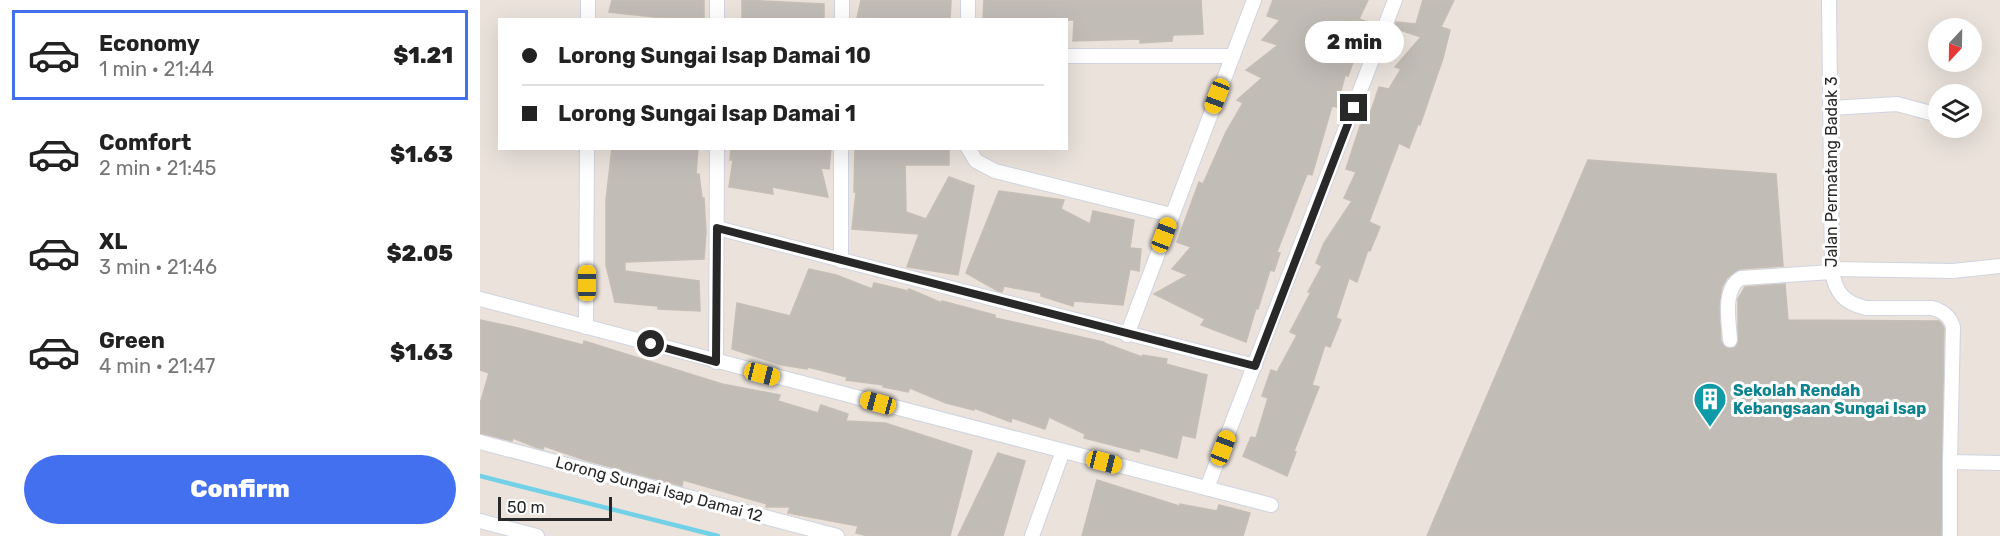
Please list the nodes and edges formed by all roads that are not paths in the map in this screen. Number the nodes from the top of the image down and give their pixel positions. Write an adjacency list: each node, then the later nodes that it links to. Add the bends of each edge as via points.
1 (588, 0): 8 (street)
2 (717, 0): 9 (street)
3 (842, 0): 10 (street)
4 (968, 0): 11 (street)
5 (1254, 0): 13 (street)
6 (1395, 0): 30 (street)
7 (1829, 0): 14 (street, Jalan Permatang Badak 3)
8 (588, 18)
9 (717, 18)
10 (842, 18)
11 (968, 18)
12 (1068, 56): 13 (street)
13 (1233, 56): 20 (street)
14 (1832, 108): 15 (street, via 1897,104); 24 (street, Jalan Permatang Badak 3)
15 (1928, 112)
16 (587, 150): 26 (street)
17 (717, 150): 21 (street)
18 (842, 150): 22 (street)
19 (969, 150): 20 (street, via 976,161 995,171)
20 (1171, 215): 27 (street)
21 (717, 228): 22 (street); 29 (street)
22 (841, 261): 27 (street)
23 (2000, 267): 24 (street)
24 (1832, 270): 28 (street, via 1741,278 1730,289); 33 (street, Jalan Permatang Badak 3, via 1838,293 1855,306 1932,308 1951,321)
25 (480, 299): 26 (street)
26 (586, 327): 29 (street)
27 (1127, 335): 30 (street)
28 (1730, 340)
29 (716, 362): 32 (street)
30 (1255, 366): 35 (street)
31 (480, 442): 39 (street, Lorong Sungai Isap Damai 12)
32 (1063, 451): 35 (street); 40 (street)
33 (1950, 462): 34 (street); 41 (street, Jalan Permatang Badak 3)
34 (2000, 463)
35 (1207, 488): 36 (street)
36 (1271, 505)
37 (480, 521): 38 (street)
38 (537, 536)
39 (837, 536)
40 (1032, 536)
41 (1950, 536)

